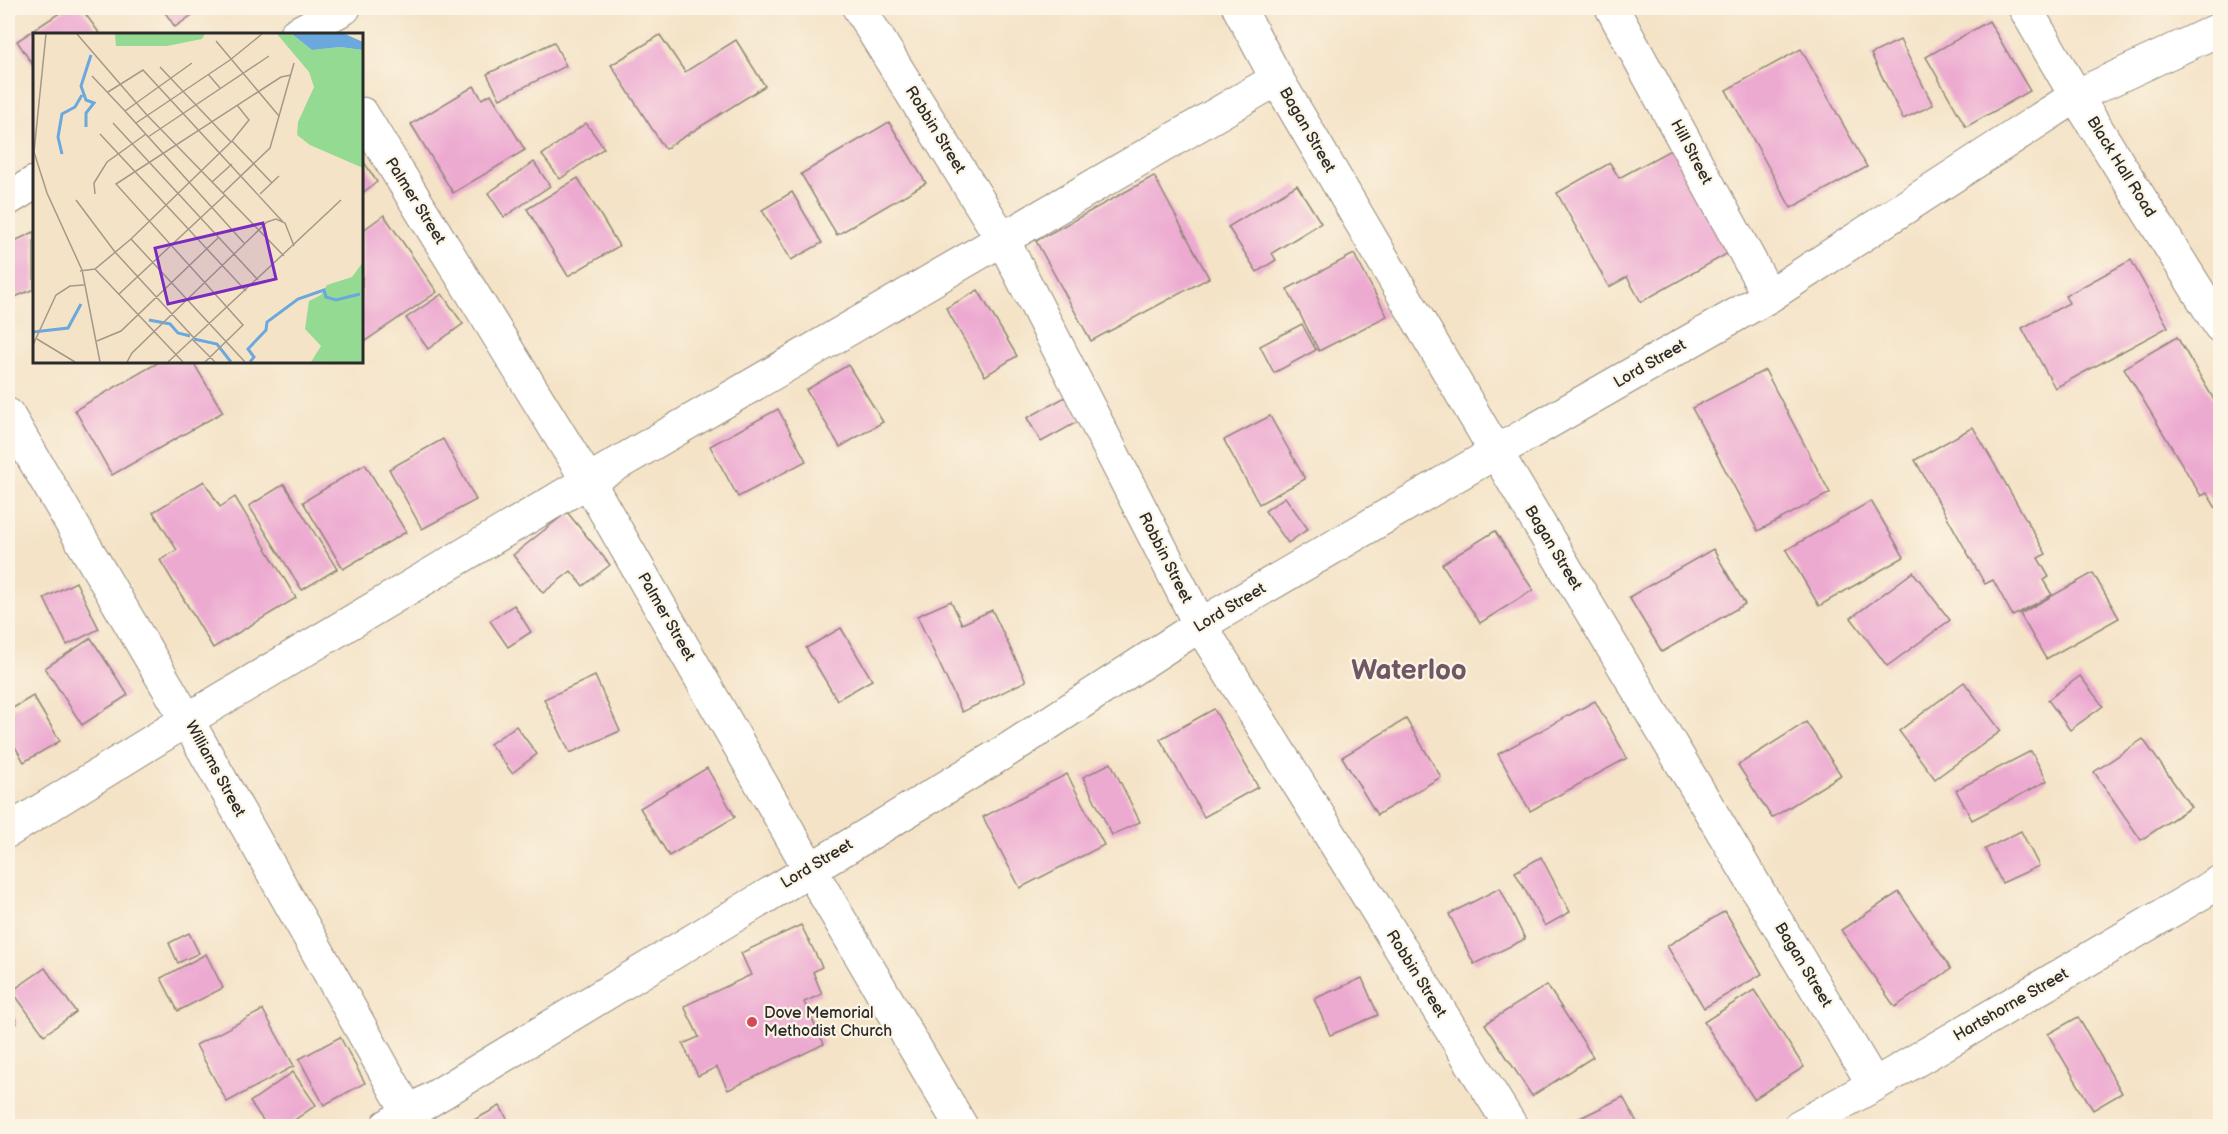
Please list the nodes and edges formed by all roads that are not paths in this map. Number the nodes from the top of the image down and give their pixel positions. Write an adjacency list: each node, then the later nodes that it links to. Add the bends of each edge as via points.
1 (344, 8): 6 (street)
2 (859, 8): 13 (street, Robbin Street)
3 (1239, 8): 8 (street, Bagan Street)
4 (1612, 8): 14 (street, Hill Street)
5 (2025, 8): 9 (street, Black Hall Road)
6 (304, 26)
7 (2220, 29): 9 (street, Lord Street)
8 (1277, 79): 13 (street); 17 (street, Bagan Street)
9 (2076, 96): 14 (street, Lord Street); 15 (street, Black Hall Road)
10 (363, 116): 18 (street, Palmer Street)
11 (33, 184): 12 (street)
12 (8, 199)
13 (1003, 240): 18 (street); 19 (street, Robbin Street)
14 (1769, 296): 17 (street, Lord Street)
15 (2220, 326)
16 (8, 415): 20 (street, Williams Street)
17 (1496, 452): 19 (street, Lord Street); 24 (street, Bagan Street)
18 (588, 481): 20 (street); 22 (street, Palmer Street)
19 (1200, 625): 22 (street, Lord Street, via 1006,751); 27 (street, Robbin Street)
20 (187, 720): 21 (street); 25 (street, Williams Street)
21 (8, 831)
22 (810, 868): 25 (street, Lord Street); 26 (street, Palmer Street)
23 (2220, 882): 24 (street, Hartshorne Street)
24 (1874, 1085): 28 (street, Hartshorne Street)
25 (404, 1122)
26 (961, 1126)
27 (1511, 1126)
28 (1800, 1126)

